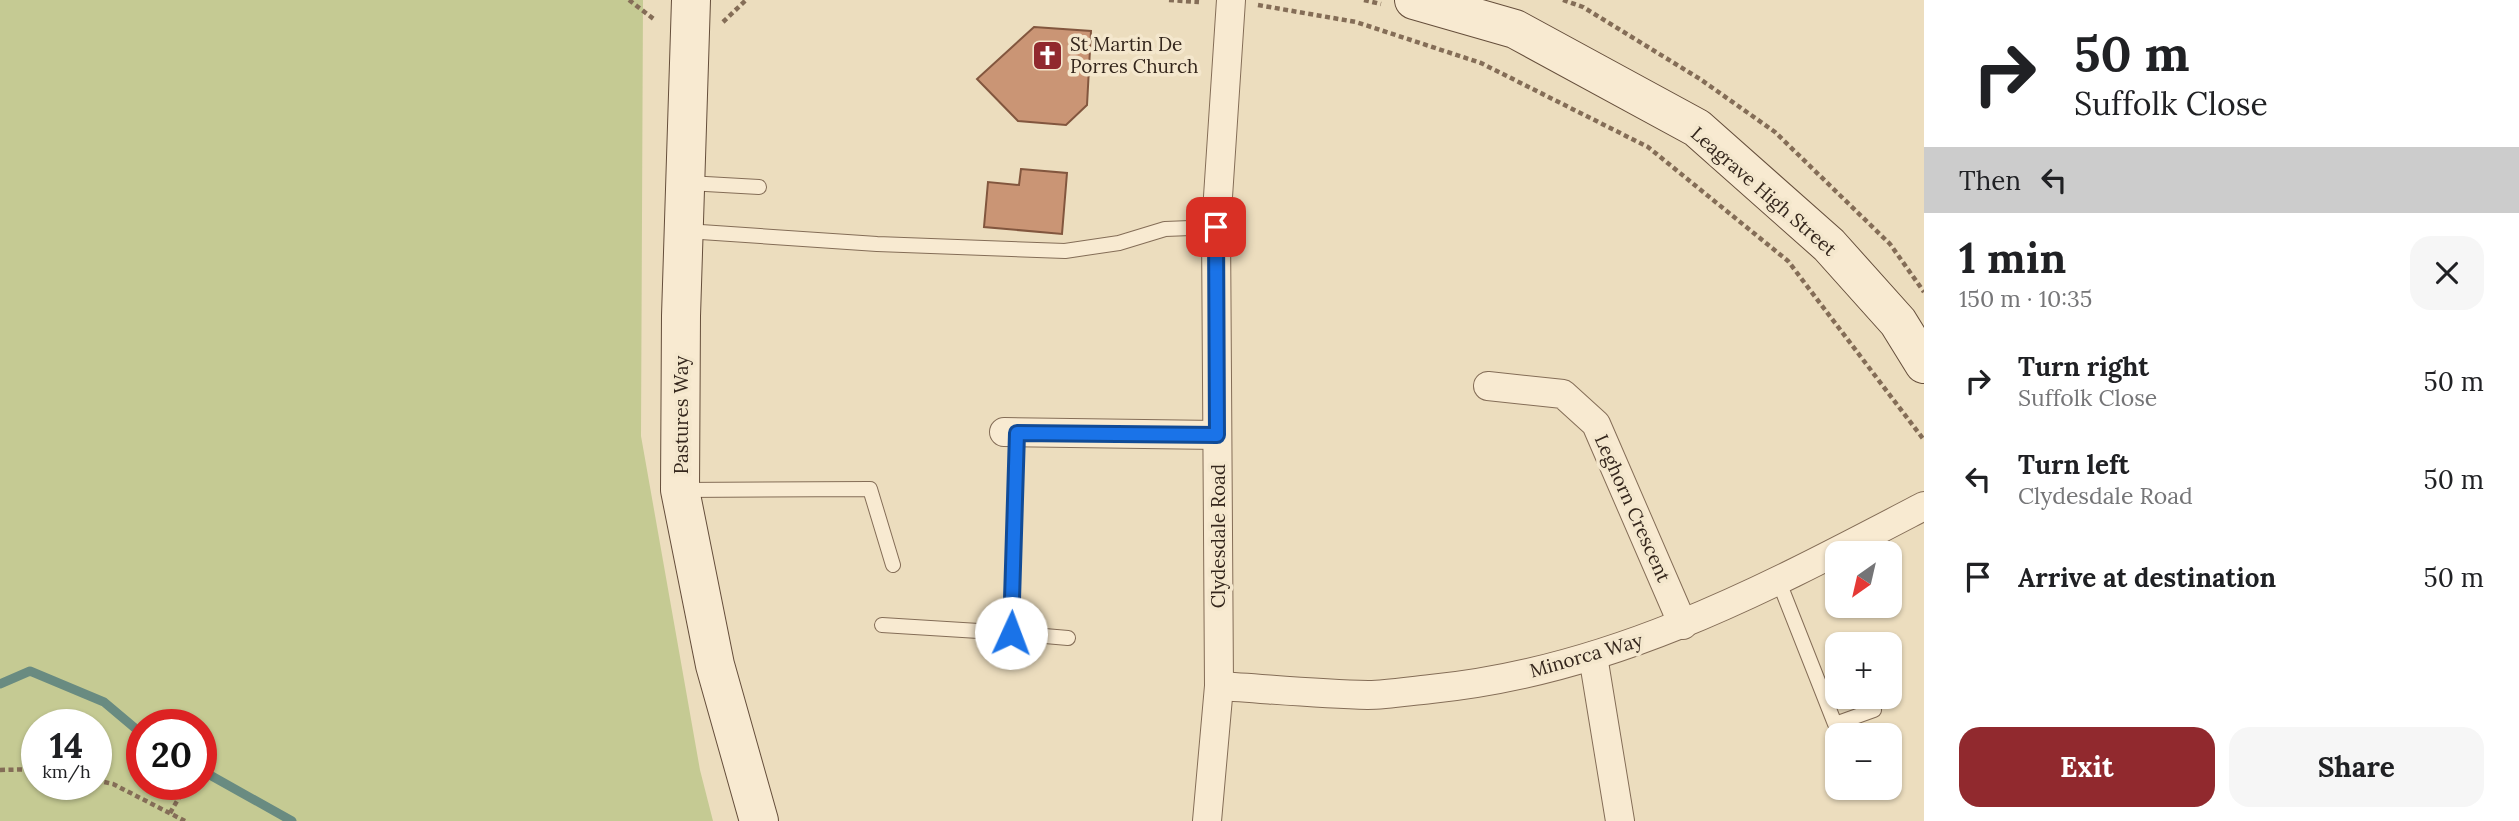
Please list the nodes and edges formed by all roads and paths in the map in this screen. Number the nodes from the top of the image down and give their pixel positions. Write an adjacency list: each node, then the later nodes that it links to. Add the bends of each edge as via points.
1 (629, 0): 9 (path)
2 (691, 0): 11 (street, Pastures Way)
3 (746, 0): 10 (path)
4 (1169, 0): 6 (path)
5 (1364, 0): 8 (path)
6 (1199, 2)
7 (1244, 2): 13 (street, Clydesdale Road); 19 (path, via 1356,22 1481,63 1648,147 1788,261)
8 (1402, 3): 15 (street, Leagrave High Street, via 1516,29 1697,128 1829,245 1898,322)
9 (655, 20)
10 (720, 24)
11 (686, 183): 12 (lane); 14 (street, Pastures Way)
12 (759, 187)
13 (1216, 227): 14 (lane, via 1165,229 1119,243 1065,251); 18 (street, Clydesdale Road)
14 (684, 231): 20 (street, Pastures Way)
15 (1924, 364)
16 (1488, 386): 25 (street, Leghorn Crescent, via 1563,394 1596,425)
17 (1011, 433): 18 (street); 26 (lane)
18 (1217, 435): 29 (street, Clydesdale Road)
19 (1924, 440)
20 (680, 490): 22 (lane, via 870,489); 39 (street, Pastures Way, via 715,665)
21 (1924, 506): 23 (street, Minorca Way)
22 (893, 565)
23 (1779, 582): 25 (street, Minorca Way); 30 (lane)
24 (882, 625): 26 (lane)
25 (1684, 625): 28 (street, Minorca Way)
26 (1011, 633): 27 (lane)
27 (1068, 638)
28 (1593, 656): 29 (street, Minorca Way, via 1486,683 1369,695); 41 (street)
29 (1219, 686): 40 (street, Clydesdale Road)
30 (1825, 699)
31 (1829, 709): 32 (lane, via 1835,724)
32 (1874, 709)
33 (21, 769): 34 (path)
34 (0, 770)
35 (112, 784): 37 (path)
36 (178, 800): 37 (path)
37 (170, 813): 38 (path)
38 (185, 821)
39 (759, 821)
40 (1207, 821)
41 (1620, 821)

